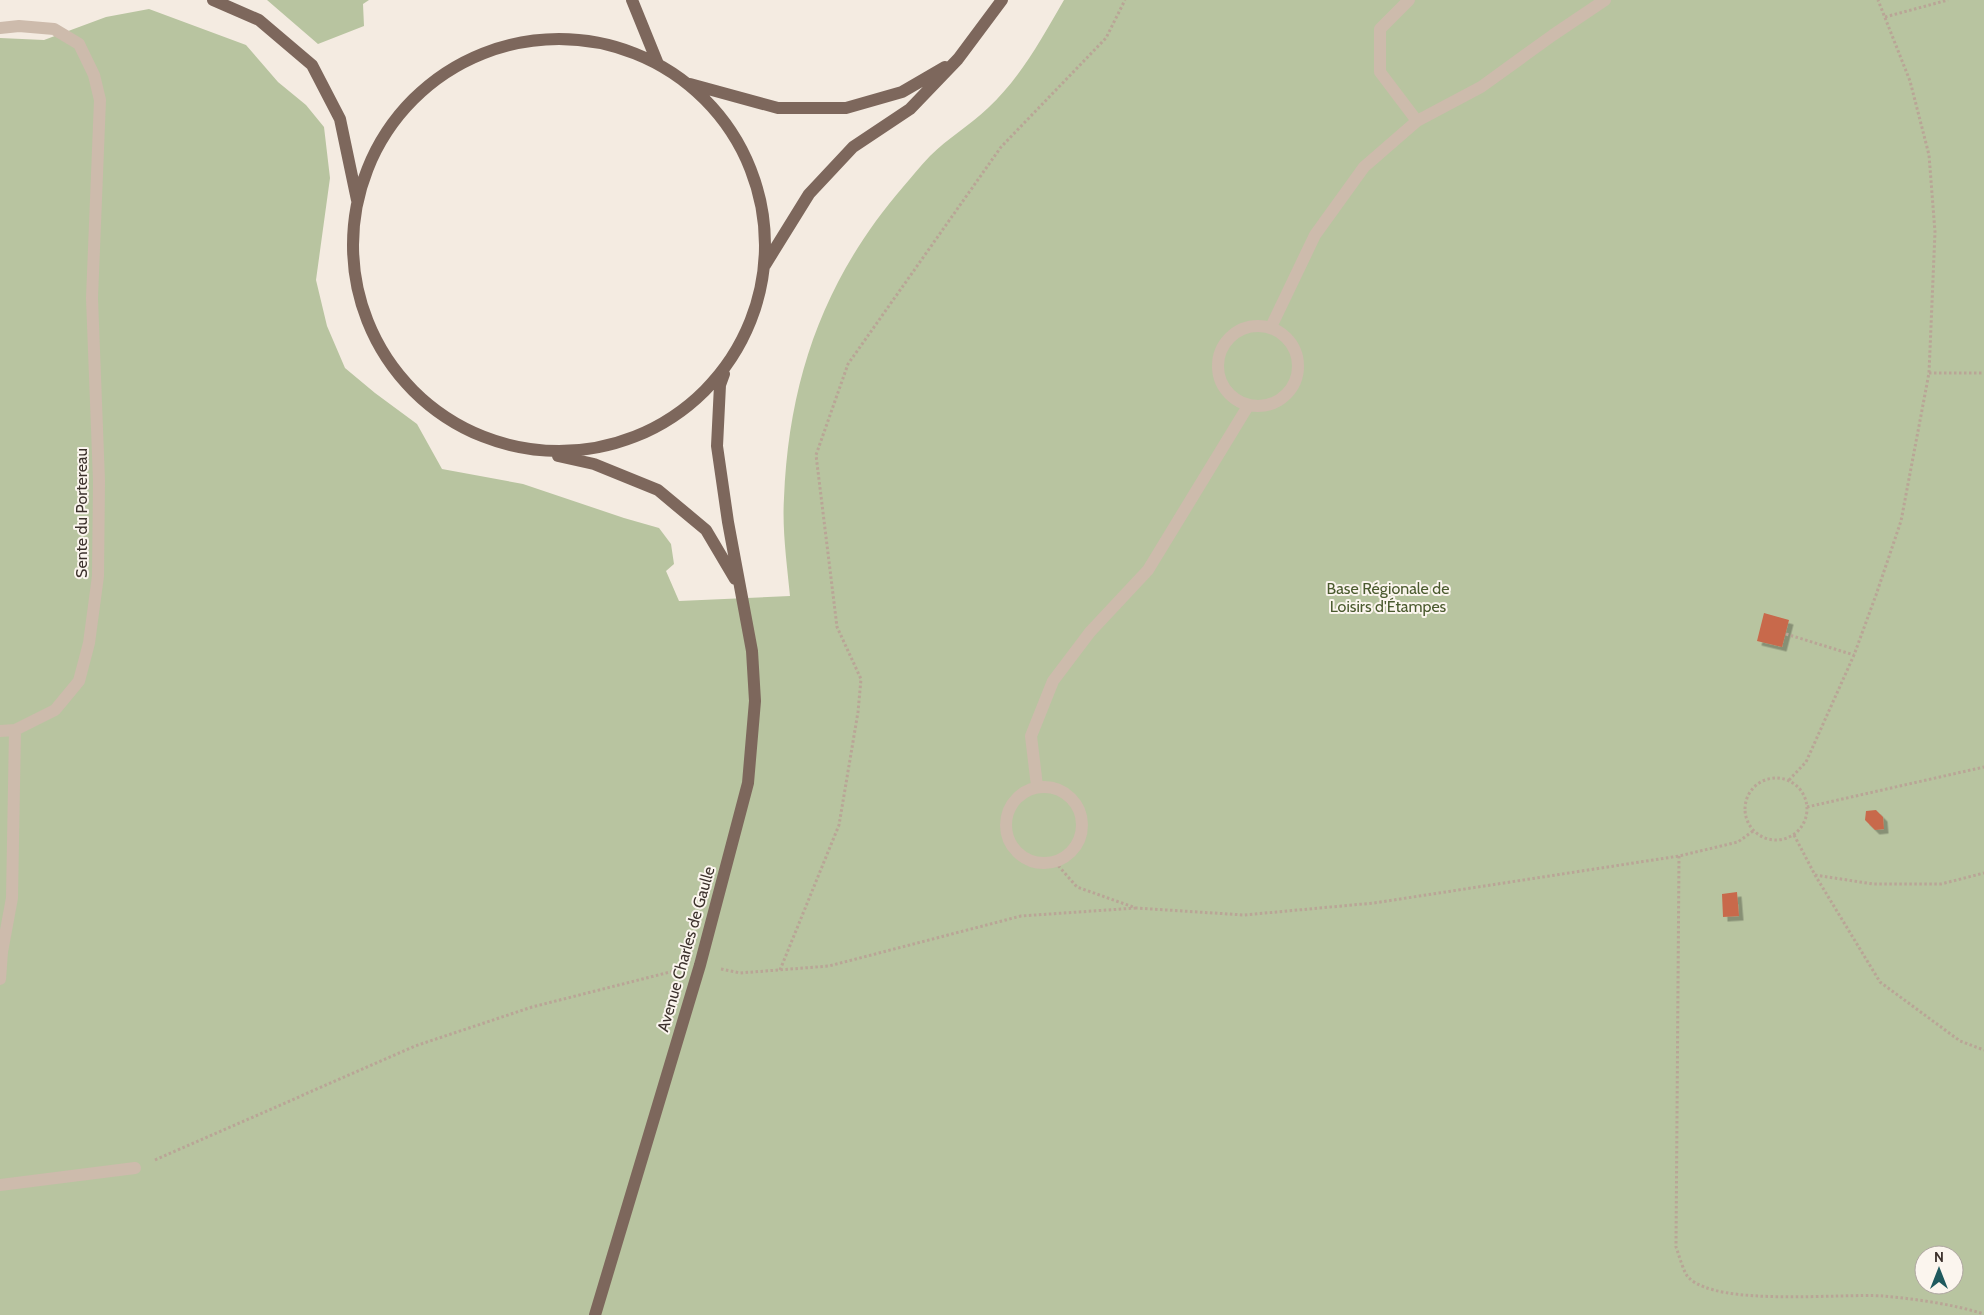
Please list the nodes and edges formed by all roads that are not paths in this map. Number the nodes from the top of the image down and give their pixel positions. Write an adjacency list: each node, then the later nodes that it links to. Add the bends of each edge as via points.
1 (213, 0): 11 (main road, via 259,20 312,65 340,119)
2 (632, 0): 8 (main road)
3 (1002, 0): 7 (main road)
4 (1409, 0): 10 (street, via 1380,29 1380,72)
5 (1605, 0): 10 (street, via 1481,87)
6 (0, 28): 18 (street, Sente du Portereau, via 54,29 79,44 94,75 100,100 92,298 99,481 98,576 89,643 79,681 55,710)
7 (958, 59): 9 (main road, via 902,92 846,108 778,108); 12 (main road, via 910,109 853,147 834,167 809,194)
8 (658, 64): 9 (main road); 11 (main road, via 628,51 567,39 538,40 482,54 452,68 420,92 395,120 374,154)
9 (687, 83): 12 (main road, via 713,107 747,158 759,190 766,230)
10 (1417, 121): 13 (street, via 1364,167 1315,235)
11 (357, 202): 16 (main road, via 352,245 355,278 368,325 387,360 422,400 450,421 490,439)
12 (765, 265): 14 (main road, via 757,306 746,335)
13 (1271, 327): 15 (street, via 1293,344 1299,370 1295,384 1276,403); 15 (street, via 1242,328 1230,336 1222,348 1219,376 1235,400)
14 (726, 367): 16 (main road, via 684,410 657,427 597,448); 17 (main road, Avenue Charles de Gaulle, via 720,384 717,446)
15 (1248, 406): 20 (street, via 1148,570 1090,632 1052,681 1031,736)
16 (538, 451): 17 (main road, Avenue Charles de Gaulle, via 594,464 658,490 706,530)
17 (739, 585): 24 (main road, Avenue Charles de Gaulle, via 752,651 755,700 748,783 700,965)
18 (15, 730): 19 (street); 21 (street, via 12,898)
19 (0, 731)
20 (1037, 786): 20 (street, via 1013,800 1005,826 1008,840 1016,852 1041,864 1055,862 1068,855 1082,831 1082,816 1066,792)
21 (0, 979)
22 (135, 1168): 23 (street)
23 (0, 1185)
24 (595, 1315)

